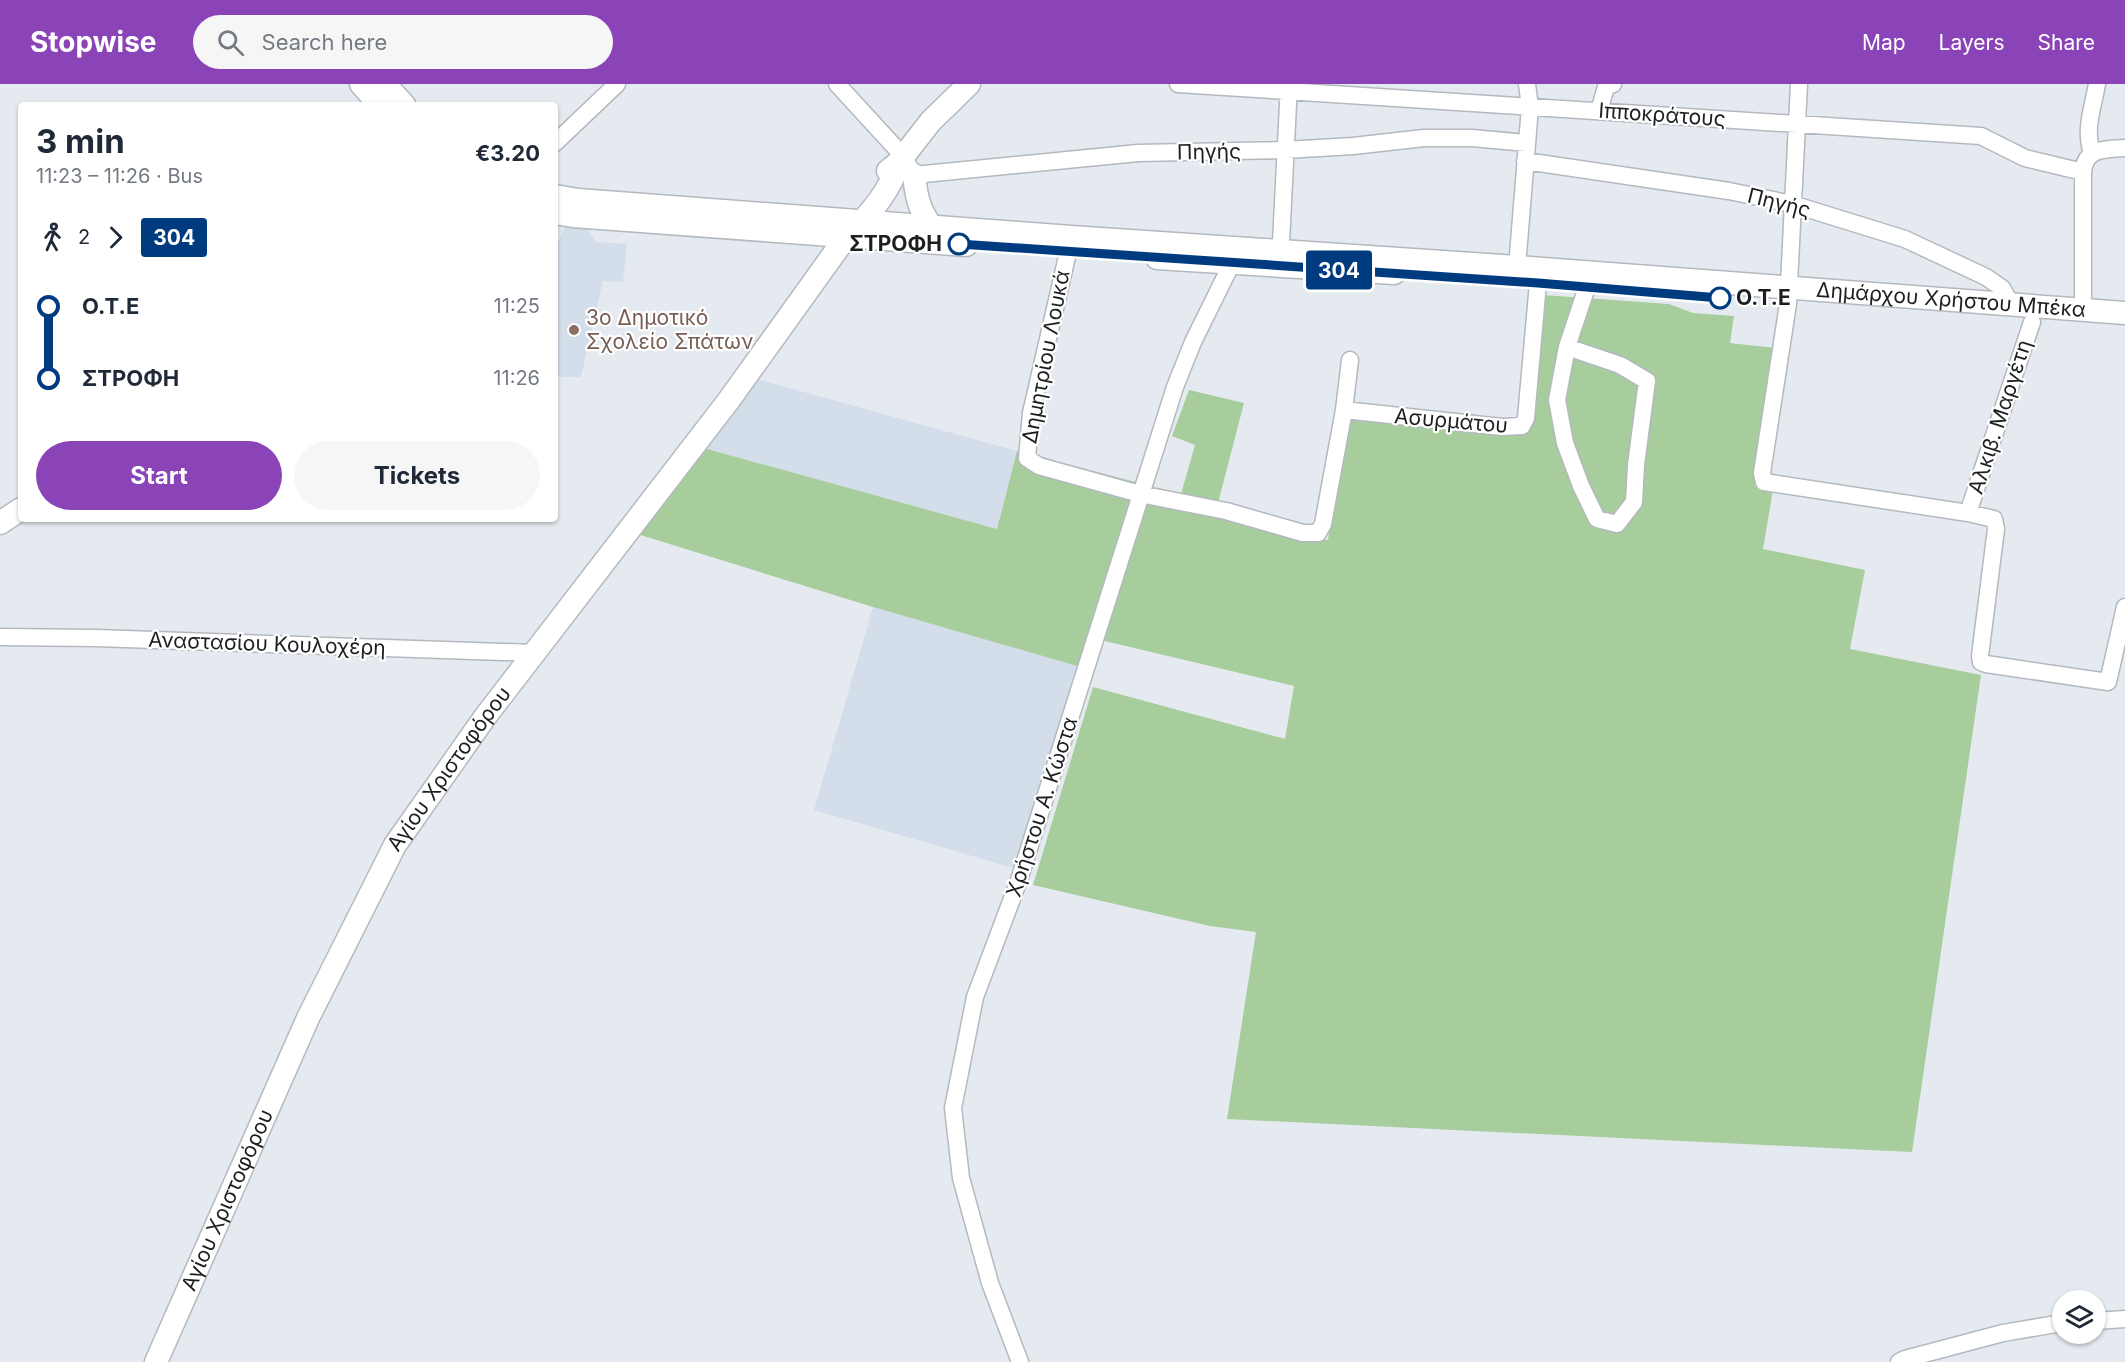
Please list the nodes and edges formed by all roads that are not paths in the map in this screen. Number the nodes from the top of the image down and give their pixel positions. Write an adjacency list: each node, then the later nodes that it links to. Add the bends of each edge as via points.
1 (361, 84): 12 (main road)
2 (385, 84): 13 (main road)
3 (837, 84): 23 (street)
4 (969, 84): 23 (main road, Αγίου Χριστοφόρου, via 931,120)
5 (1178, 84): 11 (street, Ιπποκράτους)
6 (1527, 84): 14 (street)
7 (1613, 84): 15 (street, via 1606,87)
8 (1799, 84): 16 (street)
9 (2097, 84): 21 (street, via 2088,132)
10 (614, 85): 17 (street)
11 (1289, 87): 14 (street, Ιπποκράτους); 20 (street)
12 (377, 102)
13 (401, 102)
14 (1530, 107): 15 (street, Ιπποκράτους); 18 (street)
15 (1599, 111): 16 (street, Ιπποκράτους)
16 (1797, 124): 24 (street, Ιπποκράτους, via 1981,136 2025,158); 26 (street)
17 (558, 140)
18 (1527, 143): 20 (street, Πηγής, via 1424,138); 22 (street)
19 (2125, 148): 21 (street)
20 (1285, 150): 23 (street, Πηγής); 31 (street)
21 (2092, 153): 24 (street)
22 (1525, 161): 26 (street, Πηγής); 33 (street)
23 (906, 164): 28 (main road, Αγίου Χριστοφόρου); 29 (main road, via 923,216)
24 (2083, 172): 38 (street)
25 (558, 197): 28 (main road, Δημάρχου Χρήστου Μπέκα)
26 (1792, 204): 36 (street); 37 (street, Πηγής, via 1915,243 1986,277 2002,288)
27 (558, 214): 28 (main road, Δημάρχου Χρήστου Μπέκα)
28 (853, 226): 29 (main road, Δημάρχου Χρήστου Μπέκα); 30 (main road, Δημάρχου Χρήστου Μπέκα); 51 (main road, Αγίου Χριστοφόρου, via 729,400)
29 (931, 226): 31 (main road, Δημάρχου Χρήστου Μπέκα)
30 (1068, 252): 32 (main road, Δημάρχου Χρήστου Μπέκα); 45 (street, Δημητρίου Λουκά, via 1031,414 1027,458 1039,466)
31 (1280, 258): 32 (main road, Δημάρχου Χρήστου Μπέκα); 33 (main road, Δημάρχου Χρήστου Μπέκα); 34 (main road, Δημάρχου Χρήστου Μπέκα)
32 (1232, 263): 45 (street, Χρήστου Α. Κώστα, via 1175,387)
33 (1517, 267): 36 (main road, Δημάρχου Χρήστου Μπέκα)
34 (1538, 283): 35 (main road, Δημάρχου Χρήστου Μπέκα); 44 (street, Ασυρμάτου, via 1526,418 1522,426)
35 (1587, 286): 36 (main road, Δημάρχου Χρήστου Μπέκα); 42 (street)
36 (1789, 296): 37 (main road, Δημάρχου Χρήστου Μπέκα); 40 (main road, Δημάρχου Χρήστου Μπέκα); 47 (street, via 1762,473 1764,482)
37 (2006, 304): 38 (main road, Δημάρχου Χρήστου Μπέκα)
38 (2083, 310): 39 (main road, Δημάρχου Χρήστου Μπέκα)
39 (2125, 313)
40 (2032, 322): 41 (main road, Δημάρχου Χρήστου Μπέκα); 47 (street, Αλκιβ. Μαργέτη)
41 (2125, 328)
42 (1568, 347): 42 (street, via 1557,400 1565,443 1597,519 1617,524 1634,502 1647,381 1620,365)
43 (1350, 360): 44 (street)
44 (1344, 411): 45 (street, via 1323,524 1318,533 1303,533 1226,511)
45 (1140, 494): 56 (street, Χρήστου Α. Κώστα, via 1019,879 975,997 953,1108 961,1178 990,1283)
46 (18, 511): 48 (main road)
47 (1968, 513): 49 (street, via 1990,517 1996,529 1981,662 2108,682)
48 (0, 523)
49 (2125, 607)
50 (0, 637): 51 (street, Αναστασίου Κουλοχέρη)
51 (534, 653): 55 (main road, Αγίου Χριστοφόρου, via 395,844 308,1018)
52 (2125, 1319): 53 (street)
53 (2106, 1320)
54 (2052, 1325): 57 (street, via 2003,1333)
55 (162, 1361)
56 (1020, 1362)
57 (1899, 1362)

